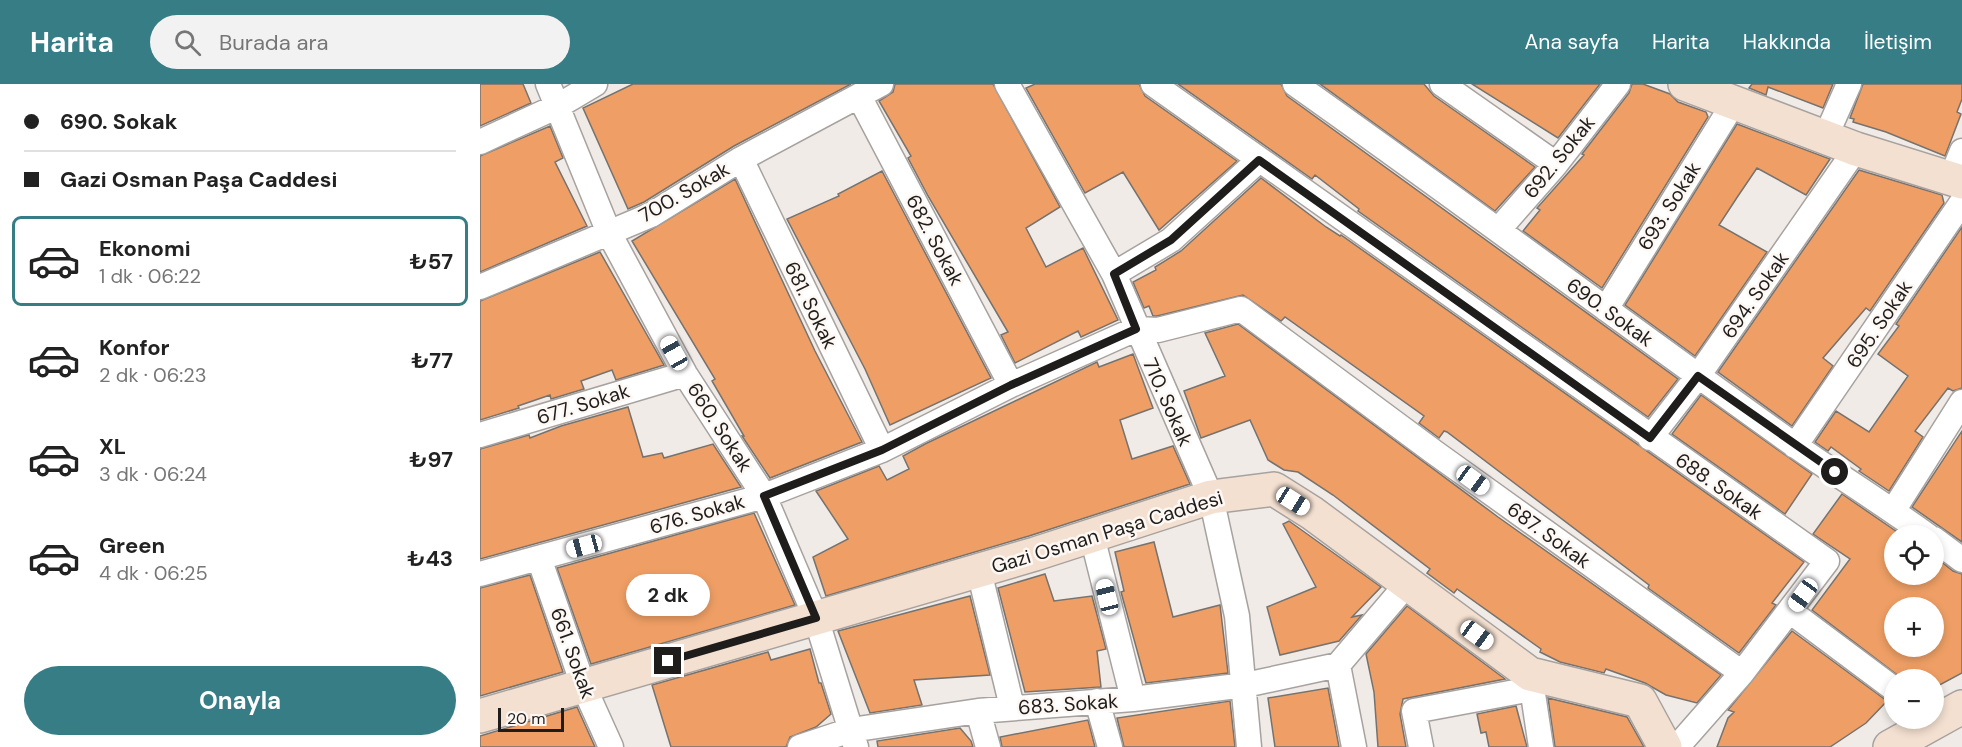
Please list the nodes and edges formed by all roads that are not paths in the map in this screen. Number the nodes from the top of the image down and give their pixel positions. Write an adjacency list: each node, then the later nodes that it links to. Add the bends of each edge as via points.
1 (595, 84): 10 (street)
2 (881, 84): 11 (street, 700. Sokak)
3 (1007, 84): 21 (street, 710. Sokak)
4 (1295, 84): 19 (street, 690. Sokak)
5 (1442, 84): 17 (street)
6 (1618, 84): 17 (street, 692. Sokak)
7 (1849, 84): 12 (street)
8 (1161, 86): 16 (street, 688. Sokak)
9 (1712, 92): 12 (street); 24 (street, 693. Sokak)
10 (553, 95): 13 (street); 20 (street, 660. Sokak)
11 (859, 96): 15 (street, 700. Sokak); 28 (street, 682. Sokak)
12 (1825, 138): 14 (street)
13 (480, 142)
14 (1856, 149): 18 (street); 27 (street, 694. Sokak)
15 (741, 159): 20 (street, 700. Sokak, via 651,214); 33 (street, 681. Sokak)
16 (1259, 160): 21 (street, via 1171,240); 31 (street, 688. Sokak)
17 (1556, 164): 19 (street, 692. Sokak)
18 (1959, 178): 32 (street, 695. Sokak)
19 (1499, 229): 24 (street, 690. Sokak)
20 (609, 233): 22 (street, 700. Sokak); 26 (street, 660. Sokak)
21 (1114, 274): 25 (street, 710. Sokak)
22 (480, 286)
23 (1241, 309): 25 (street, 676. Sokak, via 1158,330); 48 (street, 687. Sokak)
24 (1605, 309): 27 (street, 690. Sokak)
25 (1136, 329): 28 (street, 676. Sokak); 35 (street, 710. Sokak)
26 (686, 374): 30 (street, 677. Sokak); 34 (street, 660. Sokak)
27 (1698, 376): 31 (street, 694. Sokak); 32 (street, 690. Sokak)
28 (1011, 385): 33 (street, 676. Sokak)
29 (1962, 402): 36 (street)
30 (480, 435)
31 (1650, 438): 45 (street, 688. Sokak, via 1827,561)
32 (1796, 446): 36 (street, 690. Sokak)
33 (882, 450): 34 (street, 676. Sokak)
34 (764, 496): 40 (street, 676. Sokak); 46 (street, 660. Sokak)
35 (1210, 497): 38 (street, Gazi Osman Paşa Caddesi); 44 (street, Gazi Osman Paşa Caddesi, via 1274,489); 51 (street, 710. Sokak, via 1237,615)
36 (1893, 511): 37 (street, 690. Sokak)
37 (1913, 525)
38 (1092, 536): 42 (street, Gazi Osman Paşa Caddesi); 53 (street)
39 (1944, 546): 41 (street)
40 (539, 558): 43 (street, 676. Sokak); 52 (street, 661. Sokak)
41 (1962, 560)
42 (979, 570): 46 (street, Gazi Osman Paşa Caddesi); 55 (street)
43 (480, 574)
44 (1407, 584): 47 (street); 49 (street, Gazi Osman Paşa Caddesi)
45 (1791, 612): 48 (street, 688. Sokak); 50 (street)
46 (816, 618): 52 (street, Gazi Osman Paşa Caddesi); 59 (street, 660. Sokak)
47 (1338, 665): 51 (street, 683. Sokak); 66 (street)
48 (1742, 674): 70 (street, 688. Sokak)
49 (1531, 682): 67 (street, via 1414,711); 68 (street); 69 (street, Gazi Osman Paşa Caddesi, via 1640,702)
50 (1884, 682)
51 (1245, 684): 53 (street, 683. Sokak); 65 (street, 710. Sokak)
52 (583, 685): 57 (street, Gazi Osman Paşa Caddesi); 61 (street, 661. Sokak)
53 (1133, 699): 54 (street, 683. Sokak)
54 (1097, 702): 55 (street, 683. Sokak); 64 (street)
55 (1012, 707): 56 (street, 683. Sokak)
56 (978, 711): 59 (street, 683. Sokak); 63 (street)
57 (480, 716)
58 (1923, 729): 60 (street)
59 (854, 738): 62 (street, 683. Sokak)
60 (1896, 746)
61 (611, 747)
62 (800, 747)
63 (988, 747)
64 (1110, 747)
65 (1250, 747)
66 (1354, 747)
67 (1421, 747)
68 (1541, 747)
69 (1665, 747)
70 (1677, 747)

